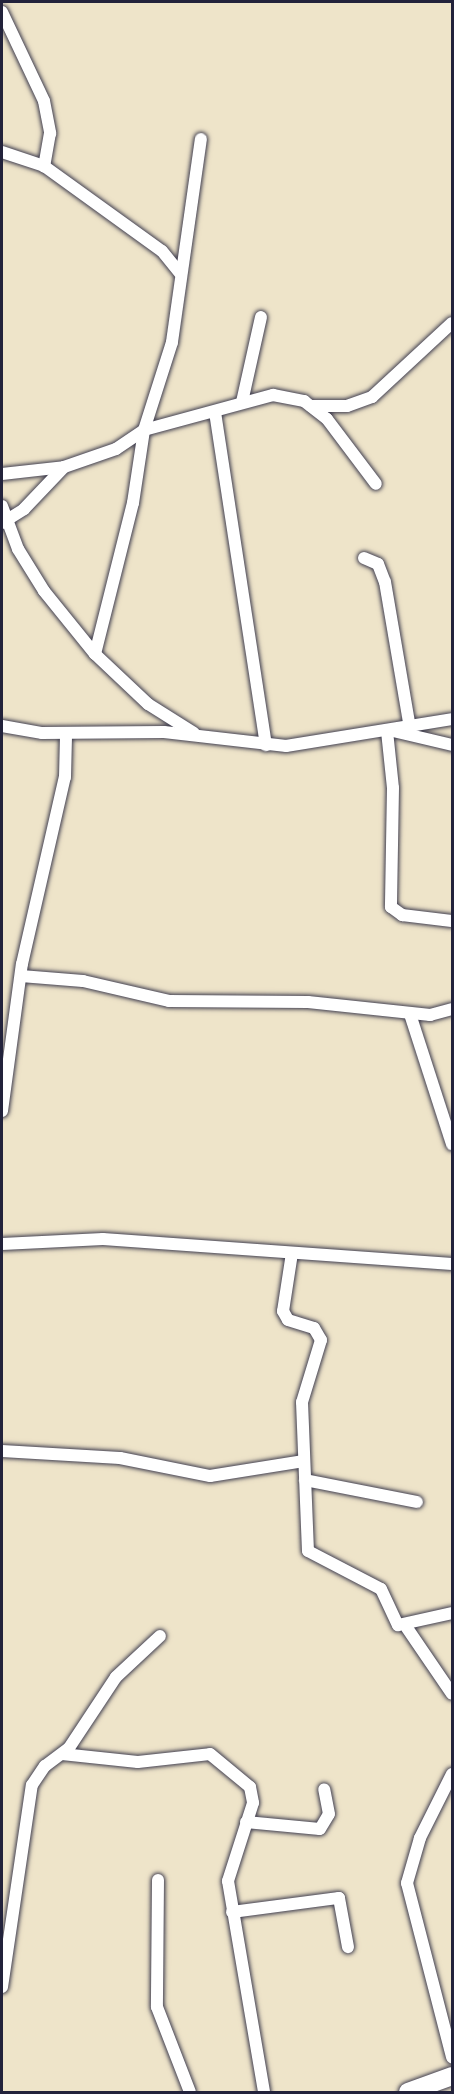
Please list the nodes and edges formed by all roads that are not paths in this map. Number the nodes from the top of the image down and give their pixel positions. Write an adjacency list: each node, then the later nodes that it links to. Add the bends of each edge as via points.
1 (2, 12): 4 (street, via 44,101 50,134)
2 (201, 139): 5 (street)
3 (2, 152): 4 (street)
4 (44, 166): 5 (street, via 162,251)
5 (180, 273): 11 (street, via 172,342)
6 (261, 317): 8 (street)
7 (453, 322): 9 (street, via 372,397 347,406)
8 (242, 402): 9 (street, via 273,395); 10 (street)
9 (311, 406): 14 (street)
10 (215, 412): 11 (street); 25 (street)
11 (144, 430): 12 (street, via 116,449); 18 (street, via 133,503)
12 (64, 467): 13 (street); 16 (street)
13 (2, 474)
14 (376, 484)
15 (2, 506): 16 (street)
16 (4, 521): 18 (street, via 44,591)
17 (364, 558): 21 (street, via 378,564 385,582)
18 (95, 654): 24 (street, via 148,704)
19 (453, 719): 21 (street)
20 (2, 726): 23 (street)
21 (410, 728): 22 (street)
22 (390, 731): 25 (street, via 313,745); 26 (street); 27 (street, via 391,908 402,915)
23 (66, 735): 24 (street); 28 (street, via 65,777)
24 (198, 735): 25 (street)
25 (266, 745)
26 (453, 745)
27 (453, 921)
28 (21, 976): 30 (street, via 83,981 169,1000 308,1002); 31 (street)
29 (453, 1009): 30 (street)
30 (410, 1014): 32 (street)
31 (2, 1111)
32 (452, 1143)
33 (2, 1244): 34 (street, via 103,1239)
34 (292, 1253): 35 (street); 37 (street, via 283,1311 288,1320 314,1328 321,1340 302,1402)
35 (453, 1263)
36 (2, 1452): 37 (street, via 120,1458 210,1476)
37 (304, 1461): 38 (street)
38 (305, 1480): 39 (street); 41 (street, via 308,1551 381,1589 394,1622)
39 (417, 1502)
40 (453, 1613): 41 (street)
41 (405, 1625): 43 (street)
42 (160, 1636): 44 (street, via 100,1696)
43 (453, 1694)
44 (62, 1754): 47 (street, via 138,1762 219,1756 253,1792); 51 (street, via 45,1766 30,1790)
45 (453, 1774): 52 (street, via 420,1838 407,1883)
46 (324, 1789): 47 (street, via 329,1814 320,1829)
47 (246, 1822): 49 (street, via 229,1872)
48 (158, 1881): 54 (street, via 157,2007)
49 (232, 1912): 50 (street, via 339,1898); 55 (street)
50 (348, 1947)
51 (2, 1988)
52 (453, 2057)
53 (452, 2076): 56 (street)
54 (190, 2092)
55 (264, 2092)
56 (408, 2092)

